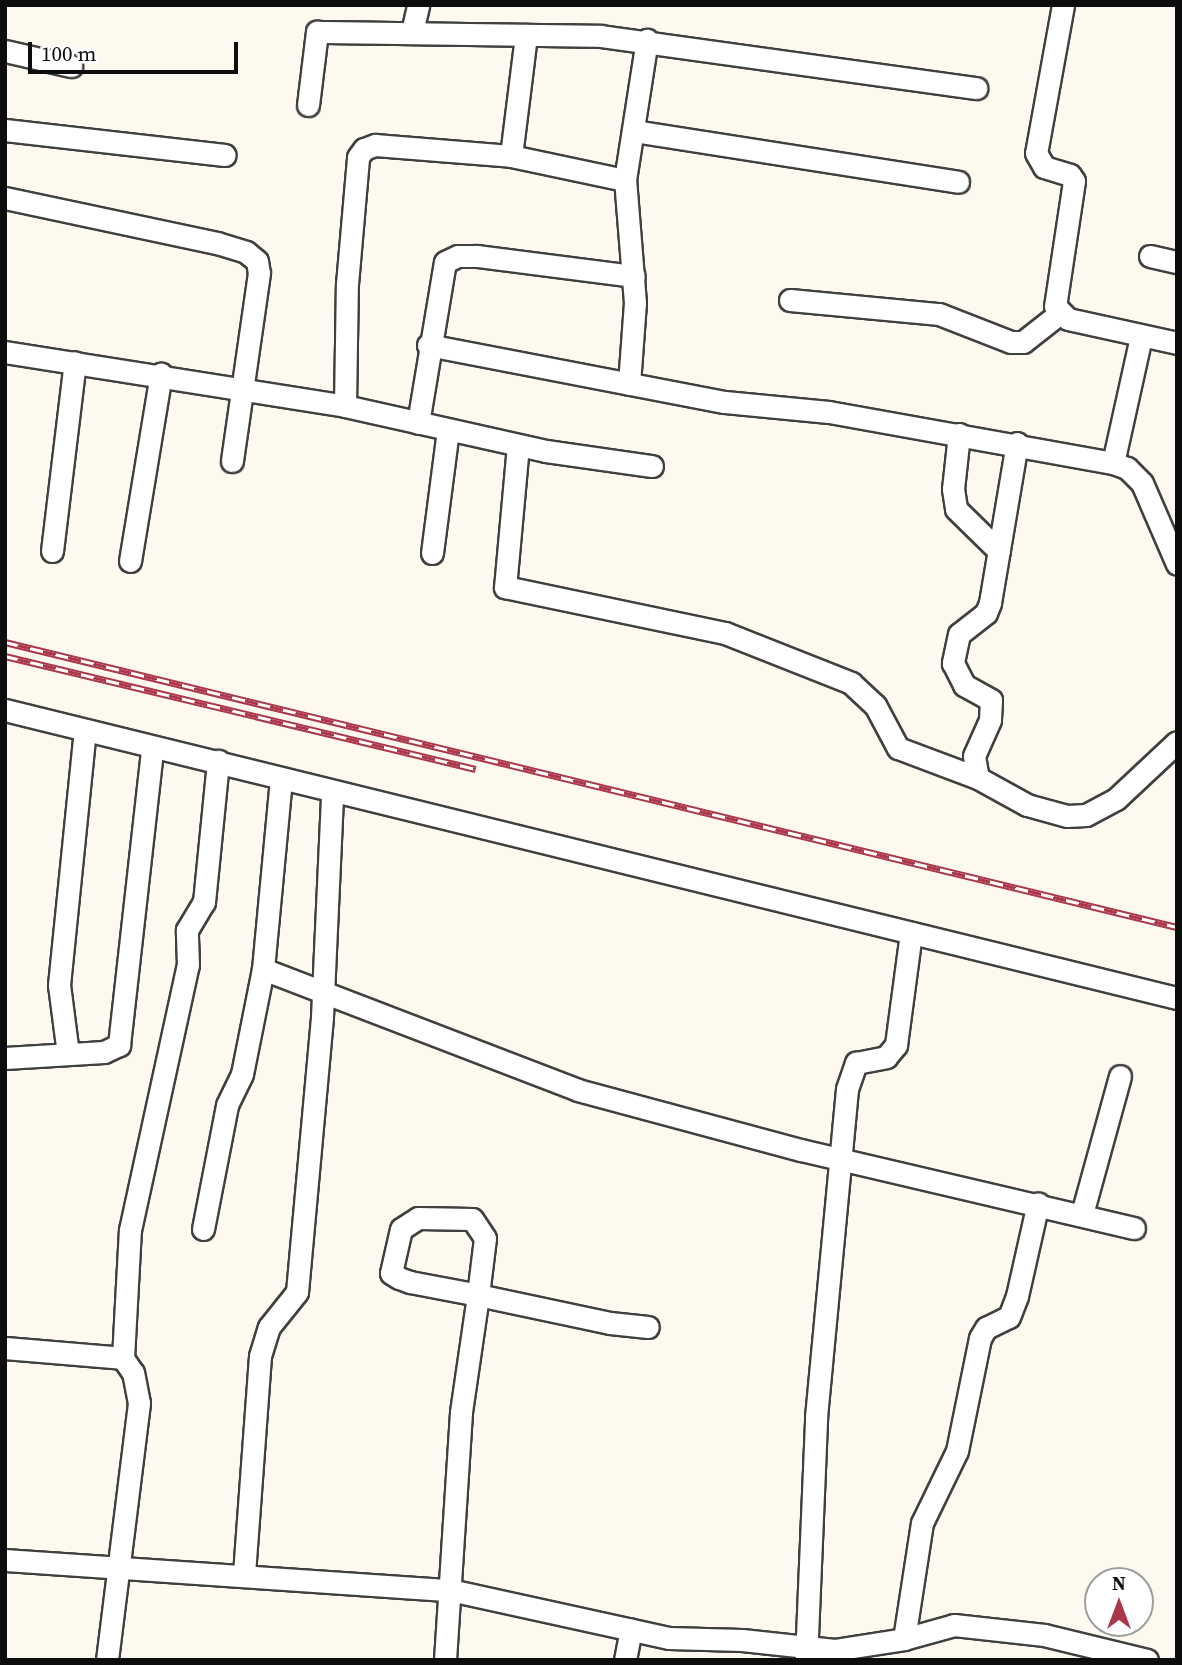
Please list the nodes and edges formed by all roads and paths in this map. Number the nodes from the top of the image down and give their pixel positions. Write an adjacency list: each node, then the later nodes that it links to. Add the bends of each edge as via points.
1 (418, 5): 3 (street)
2 (1063, 5): 21 (street, via 1036,153 1044,167 1070,174 1074,181 1054,295)
3 (412, 32): 4 (street); 9 (street, via 317,32)
4 (526, 34): 5 (street); 13 (street)
5 (647, 40): 8 (street); 11 (street)
6 (5, 51): 7 (street)
7 (71, 66)
8 (976, 88)
9 (308, 105)
10 (5, 130): 12 (street)
11 (634, 131): 14 (street); 15 (street)
12 (225, 155)
13 (512, 156): 14 (street); 30 (street, via 374,145 358,157 347,284)
14 (625, 180): 19 (street)
15 (958, 182)
16 (5, 198): 29 (street, via 246,252 257,261 258,280)
17 (1150, 256): 18 (street)
18 (1177, 262)
19 (634, 276): 24 (street, via 458,256 444,262 439,275); 28 (street)
20 (790, 300): 21 (street, via 939,314 1011,342 1023,342)
21 (1060, 313): 22 (street)
22 (1141, 337): 23 (street); 37 (street)
23 (1177, 343)
24 (428, 345): 28 (street); 31 (street)
25 (5, 352): 26 (street)
26 (75, 362): 27 (street); 39 (street)
27 (161, 374): 29 (street); 42 (street)
28 (629, 384): 33 (street)
29 (241, 389): 30 (street); 36 (street)
30 (345, 406): 31 (street)
31 (418, 423): 32 (street)
32 (448, 430): 35 (street); 41 (street)
33 (959, 434): 34 (street); 40 (street, via 953,489 956,509)
34 (1017, 443): 37 (street); 40 (street)
35 (518, 445): 38 (street); 49 (street, via 505,587 724,633 851,683 875,705 898,748)
36 (232, 461)
37 (1113, 463): 43 (street, via 1128,468 1142,483)
38 (652, 466)
39 (52, 551)
40 (999, 551): 49 (street, via 986,613 959,634 953,663 964,685 990,700 990,720 974,756)
41 (432, 553)
42 (130, 561)
43 (1177, 565)
44 (5, 710): 45 (street)
45 (85, 731): 47 (street); 56 (street, via 59,985)
46 (1177, 742): 49 (street, via 1116,800 1086,815 1067,817 1027,805)
47 (152, 749): 48 (street); 56 (street, via 119,1045 104,1052)
48 (218, 761): 50 (street); 67 (street, via 204,902 187,930 188,965 130,1230)
49 (978, 778)
50 (281, 780): 51 (street); 53 (street)
51 (332, 793): 52 (street); 54 (street)
52 (911, 933): 55 (street); 59 (street, via 896,1045 886,1057 856,1063 850,1073)
53 (262, 969): 54 (street); 63 (street, via 242,1074 227,1105)
54 (323, 992): 59 (street, via 578,1090); 70 (street, via 297,1292 270,1327 260,1356)
55 (1177, 998)
56 (68, 1054): 57 (street)
57 (5, 1058)
58 (1119, 1076): 61 (street)
59 (841, 1158): 60 (street); 74 (street, via 816,1417)
60 (1038, 1203): 61 (street); 73 (street, via 1017,1296 1009,1317 986,1328 981,1338 957,1451 922,1523)
61 (1082, 1214): 62 (street)
62 (1134, 1228)
63 (203, 1229)
64 (478, 1295): 64 (street, via 485,1238 478,1222 408,1221 397,1240 391,1273 410,1282); 65 (street); 71 (street, via 459,1430)
65 (648, 1327)
66 (5, 1348): 67 (street)
67 (123, 1359): 69 (street, via 133,1373 139,1403)
68 (5, 1560): 69 (street)
69 (120, 1568): 70 (street); 75 (street)
70 (244, 1574): 71 (street)
71 (450, 1590): 72 (street); 76 (street)
72 (631, 1630): 74 (street, via 668,1638 742,1640); 77 (street)
73 (904, 1639): 74 (street); 78 (street, via 939,1626 974,1626 1044,1635)
74 (806, 1655)
75 (107, 1660)
76 (445, 1660)
77 (625, 1660)
78 (1147, 1660)

